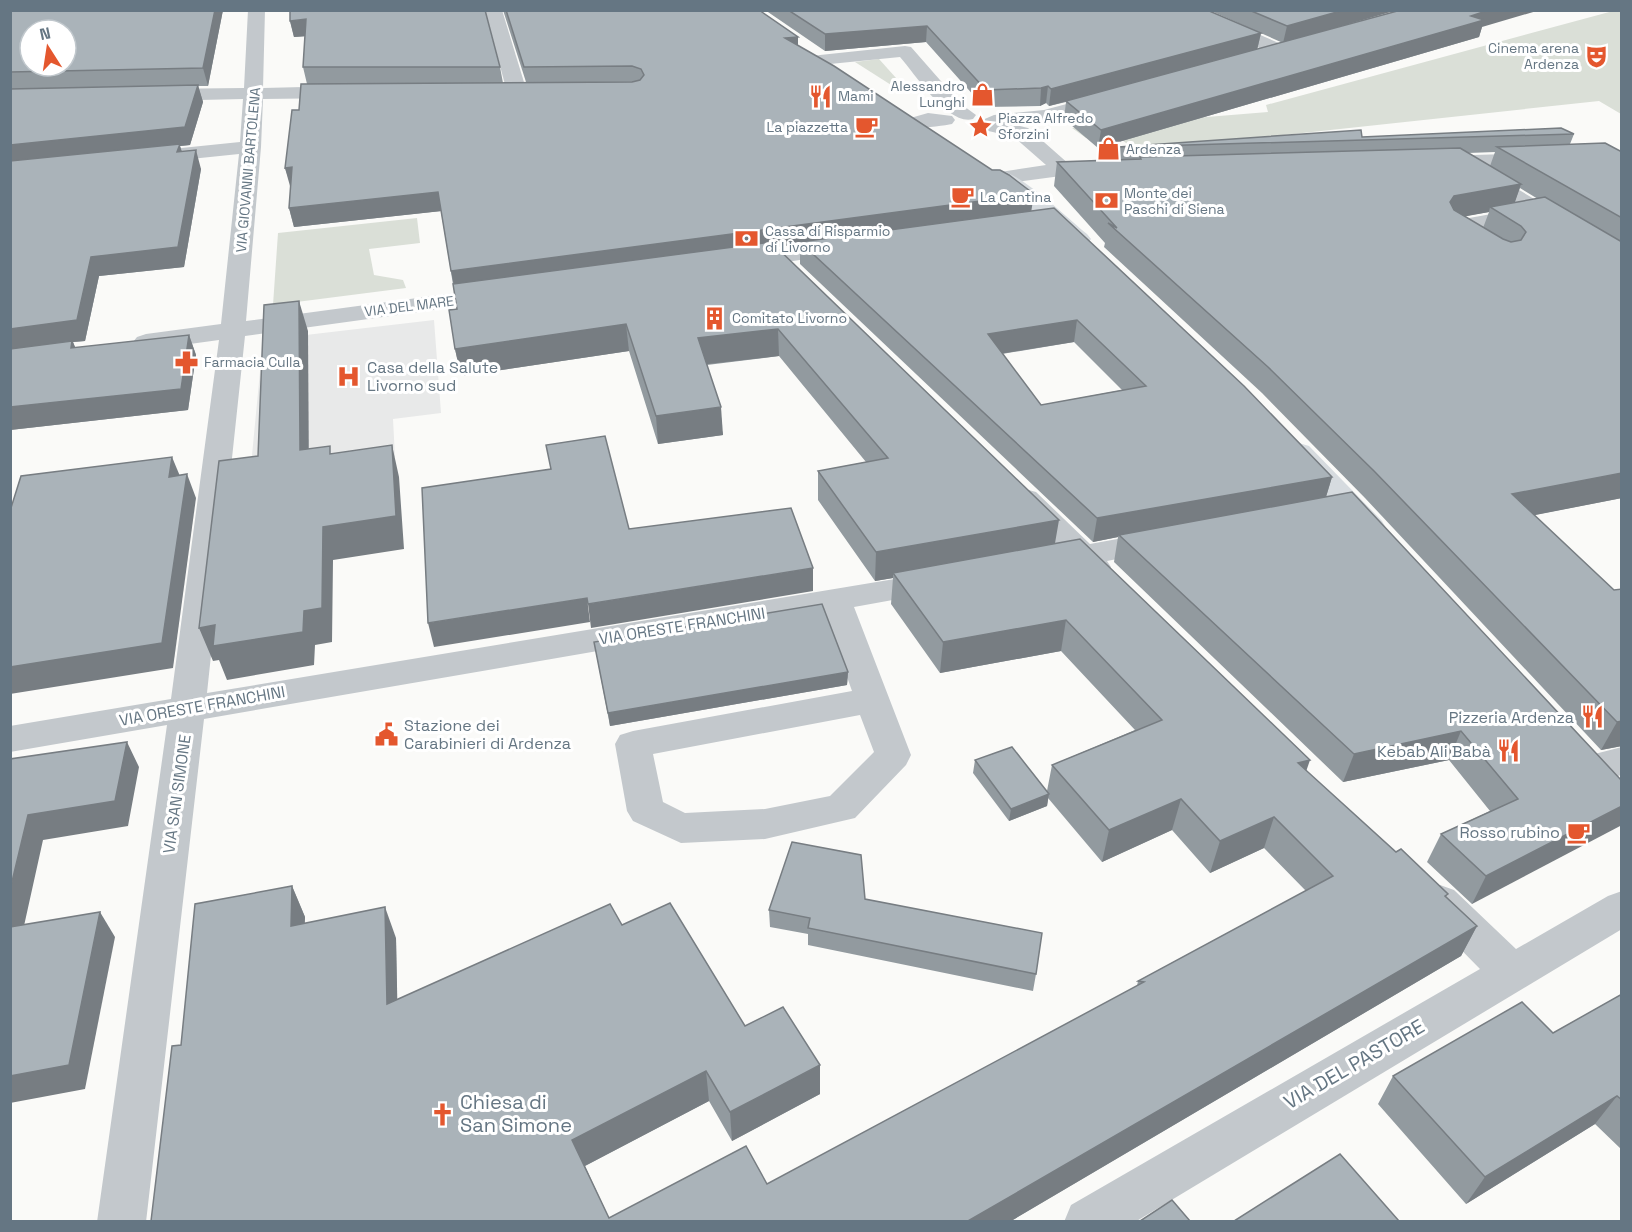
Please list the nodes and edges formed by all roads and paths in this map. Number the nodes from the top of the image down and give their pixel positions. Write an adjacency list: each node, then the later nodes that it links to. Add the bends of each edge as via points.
1 (263, 10): 4 (street)
2 (493, 10): 10 (street)
3 (1186, 10): 6 (street, via 1288,50)
4 (256, 11): 12 (street, VIA GIOVANNI BARTOLENA)
5 (814, 56): 7 (main road); 16 (street, via 905,51 954,108)
6 (1248, 60)
7 (847, 78)
8 (362, 92): 12 (street)
9 (494, 92): 10 (street)
10 (518, 92): 11 (street)
11 (541, 92)
12 (255, 93): 14 (street); 17 (street, VIA GIOVANNI BARTOLENA)
13 (1124, 94): 16 (street, via 1045,116)
14 (141, 95)
15 (906, 118): 16 (main road)
16 (963, 126): 22 (street, via 1021,132)
17 (251, 147): 19 (street); 34 (street, VIA GIOVANNI BARTOLENA)
18 (1622, 157): 20 (street)
19 (134, 159)
20 (1455, 161): 21 (street); 25 (street)
21 (1420, 162)
22 (1055, 171): 23 (street); 24 (street)
23 (1116, 173)
24 (1001, 177): 29 (main road, via 1042,221)
25 (1540, 213): 27 (street, via 1455,227); 30 (street)
26 (865, 244): 28 (street)
27 (1494, 251)
28 (776, 256): 31 (street); 32 (street)
29 (1099, 258)
30 (1622, 261)
31 (719, 264)
32 (801, 281)
33 (525, 291): 34 (street, VIA DEL MARE)
34 (233, 330): 35 (street, VIA DEL MARE); 48 (street, VIA SAN SIMONE)
35 (128, 344)
36 (1281, 433): 38 (main road)
37 (1006, 480): 42 (street)
38 (1352, 507): 39 (street); 41 (main road)
39 (1315, 513)
40 (1192, 535): 42 (street)
41 (1392, 551)
42 (1083, 555): 43 (street); 45 (street)
43 (1023, 566)
44 (964, 577): 46 (street, VIA ORESTE FRANCHINI)
45 (1117, 588)
46 (836, 601): 47 (street); 48 (street, VIA ORESTE FRANCHINI)
47 (871, 700): 47 (street, via 893,755 842,808 765,824 681,828 646,811 633,744)
48 (188, 708): 49 (street, VIA ORESTE FRANCHINI); 53 (street, VIA SAN SIMONE)
49 (10, 739)
50 (1414, 878): 52 (street)
51 (1622, 908): 52 (street, VIA DEL PASTORE)
52 (1511, 972): 54 (street, VIA DEL PASTORE)
53 (121, 1221)
54 (1088, 1221)

